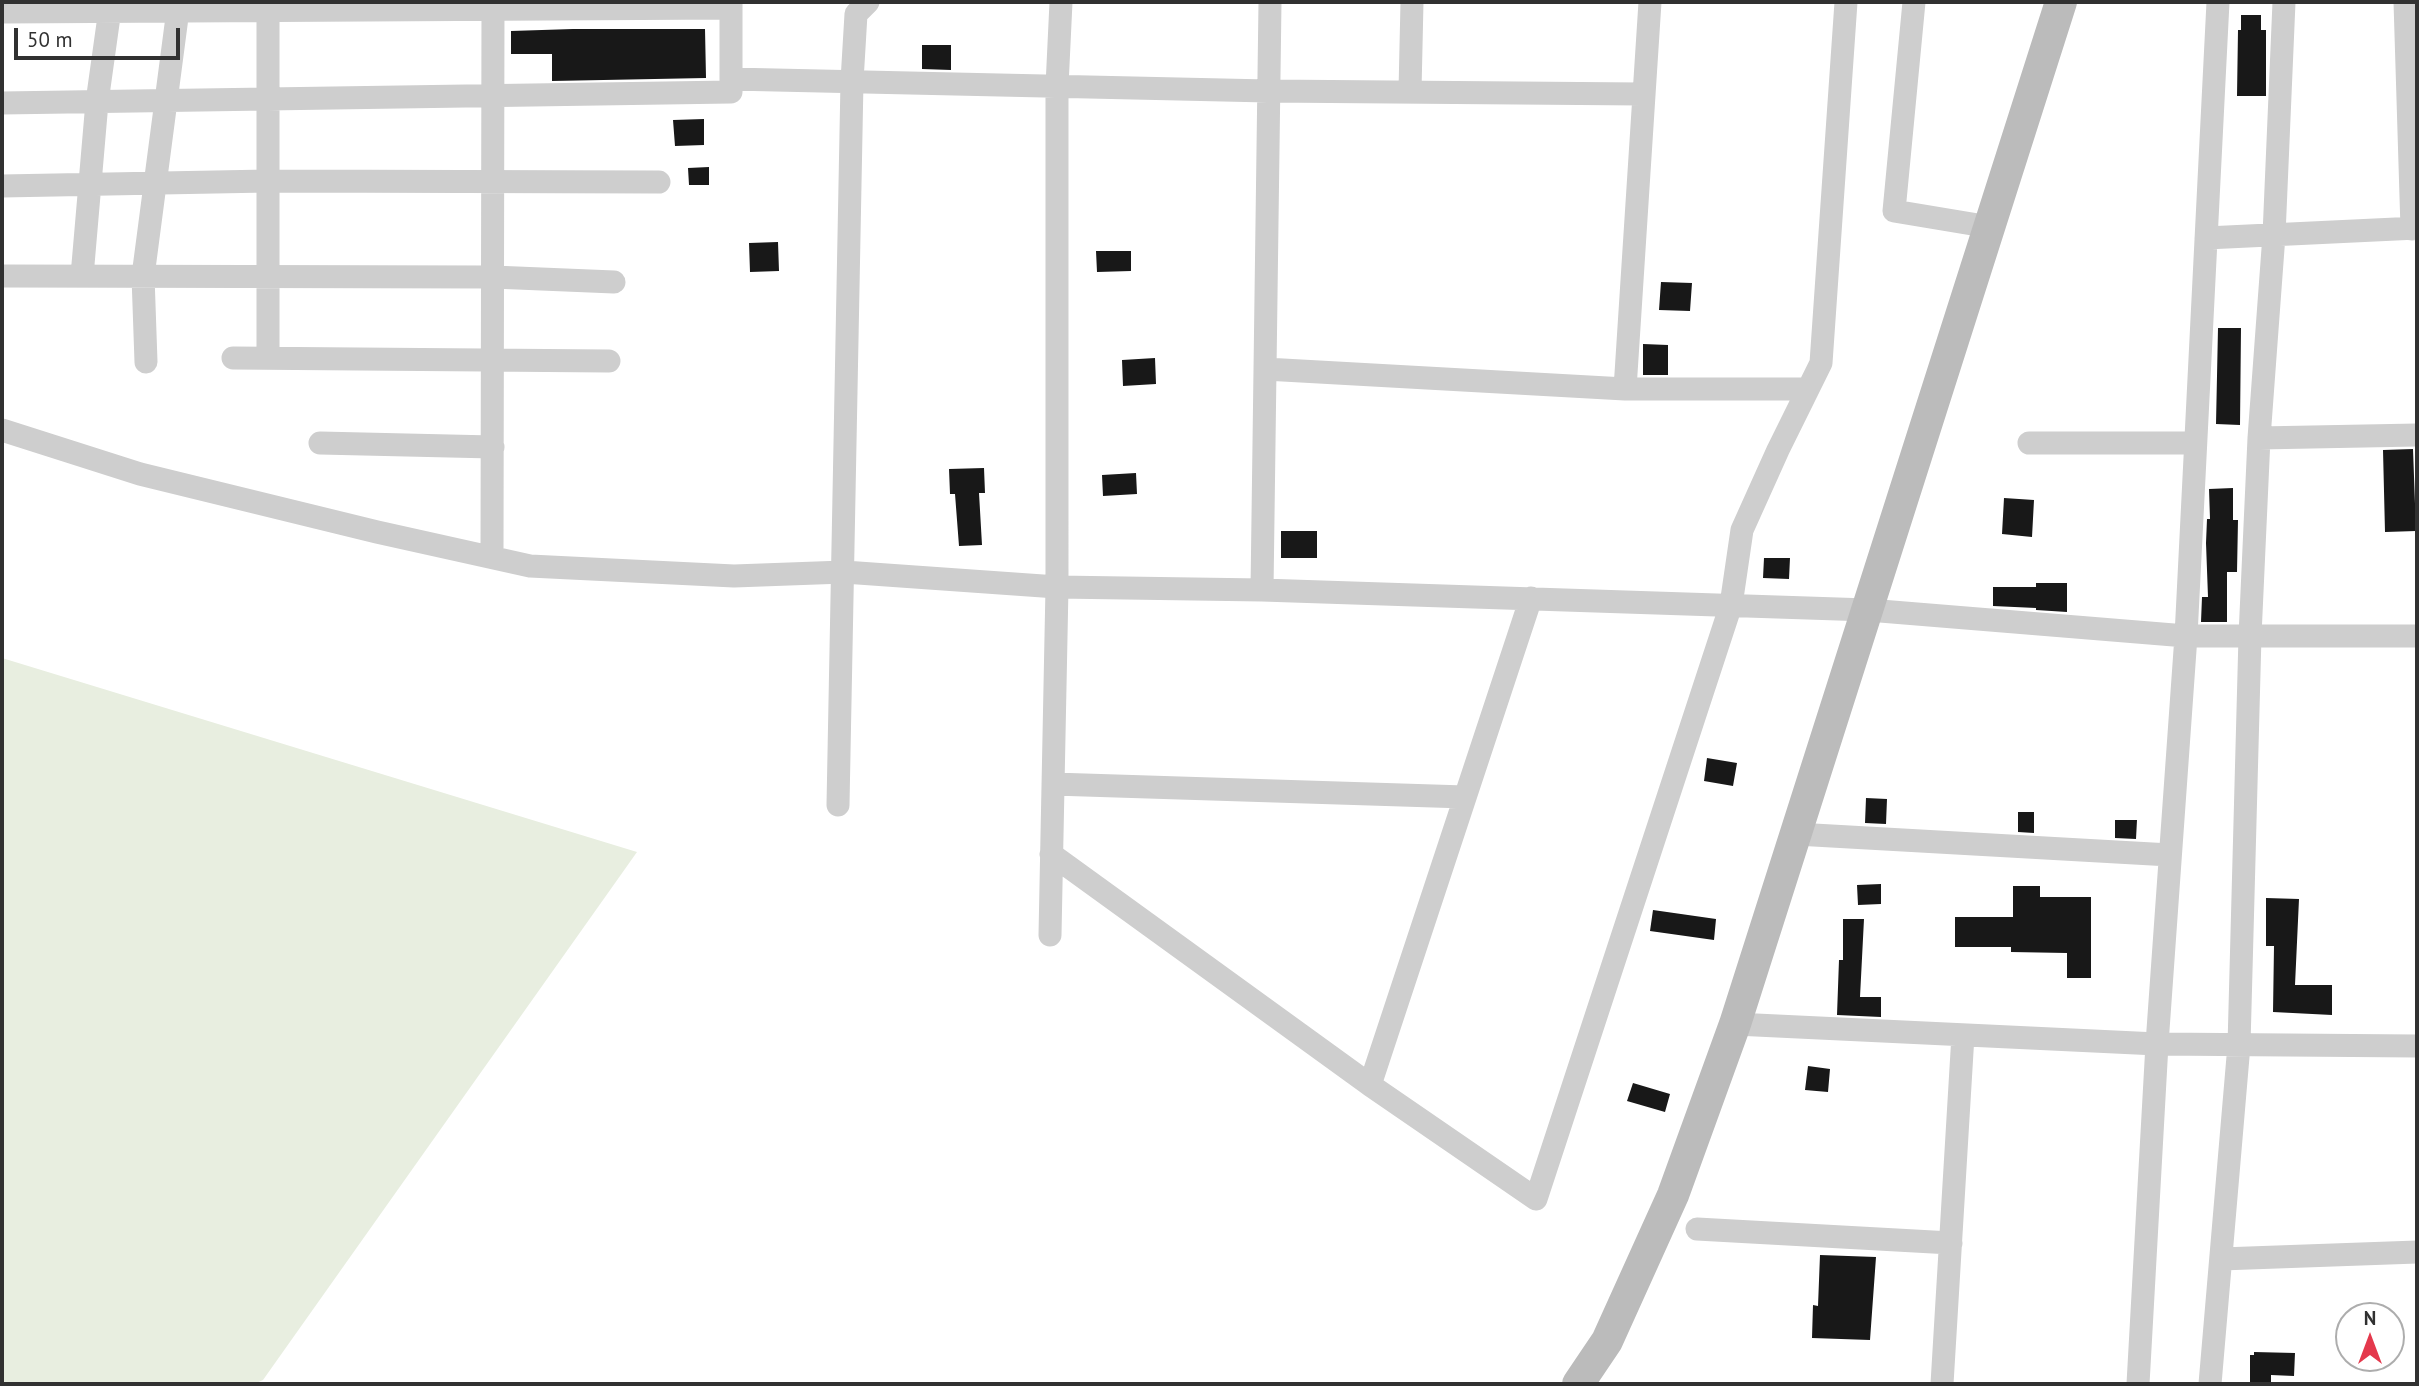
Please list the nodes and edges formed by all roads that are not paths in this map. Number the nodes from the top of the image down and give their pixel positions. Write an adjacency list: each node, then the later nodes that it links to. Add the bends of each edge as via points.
1 (868, 2): 19 (street, via 856,14)
2 (1061, 2): 20 (street)
3 (1270, 2): 21 (street)
4 (1412, 2): 22 (street)
5 (1650, 2): 23 (street)
6 (1846, 2): 52 (street, via 1821,363)
7 (1914, 2): 35 (street, via 1894,211)
8 (2061, 2): 35 (street)
9 (2218, 2): 38 (street)
10 (2284, 2): 37 (street)
11 (2405, 2): 36 (street)
12 (731, 5): 14 (street); 18 (street)
13 (268, 6): 14 (street); 16 (street); 25 (street)
14 (494, 6): 24 (street)
15 (111, 7): 16 (street); 17 (street); 27 (street)
16 (179, 7): 26 (street)
17 (2, 12)
18 (731, 79): 19 (street); 24 (street, via 731,92)
19 (852, 82): 20 (street); 61 (street)
20 (1057, 86): 21 (street); 62 (street)
21 (1268, 91): 22 (street); 50 (street)
22 (1409, 91): 23 (street)
23 (1642, 94): 51 (street)
24 (494, 97): 25 (street); 30 (street)
25 (268, 100): 26 (street); 29 (street)
26 (166, 101): 27 (street); 32 (street)
27 (97, 102): 28 (street); 33 (street)
28 (2, 103)
29 (268, 181): 30 (street); 32 (street); 42 (street)
30 (494, 182): 31 (street); 43 (street)
31 (659, 182)
32 (155, 183): 33 (street); 41 (street)
33 (90, 184): 34 (street); 40 (street)
34 (2, 186)
35 (1990, 227): 66 (street)
36 (2415, 228): 37 (street)
37 (2274, 235): 38 (street); 55 (street)
38 (2206, 238): 58 (street)
39 (2, 276): 40 (street)
40 (82, 276): 41 (street)
41 (143, 276): 42 (street); 49 (street)
42 (269, 276): 43 (street); 46 (street)
43 (493, 277): 44 (street); 47 (street)
44 (614, 282)
45 (233, 358): 46 (street)
46 (268, 358): 47 (street)
47 (493, 359): 48 (street); 59 (street)
48 (609, 361)
49 (146, 362)
50 (1265, 369): 51 (street); 63 (street)
51 (1625, 389): 52 (street)
52 (1808, 389): 65 (street, via 1742,530)
53 (2, 430): 60 (street, via 140,474)
54 (2417, 435): 55 (street)
55 (2259, 438): 68 (street)
56 (320, 443): 59 (street)
57 (2029, 443): 58 (street)
58 (2195, 443): 67 (street)
59 (493, 447): 60 (street)
60 (492, 558): 61 (street, via 530,566 734,576)
61 (844, 572): 62 (street); 72 (street)
62 (1057, 587): 63 (street); 70 (street)
63 (1262, 590): 64 (street)
64 (1531, 598): 65 (street); 71 (street)
65 (1731, 605): 66 (street); 82 (street, via 1536,1199)
66 (1868, 610): 67 (street); 73 (street)
67 (2186, 636): 68 (street); 75 (street)
68 (2250, 636): 69 (street); 80 (street)
69 (2417, 636)
70 (1053, 785): 71 (street); 74 (street)
71 (1465, 797): 82 (street)
72 (838, 805)
73 (1796, 834): 75 (street); 77 (street)
74 (1051, 854): 76 (street); 82 (street)
75 (2170, 855): 79 (street)
76 (1049, 935)
77 (1735, 1024): 78 (street); 87 (street, via 1673,1195 1607,1341)
78 (1963, 1035): 79 (street); 84 (street)
79 (2157, 1044): 80 (street); 89 (street)
80 (2239, 1045): 81 (street); 86 (street)
81 (2417, 1046)
82 (1370, 1085)
83 (1697, 1229): 84 (street)
84 (1951, 1243): 88 (street)
85 (2417, 1252): 86 (street)
86 (2221, 1259): 90 (street)
87 (1578, 1384)
88 (1942, 1384)
89 (2138, 1384)
90 (2210, 1384)

